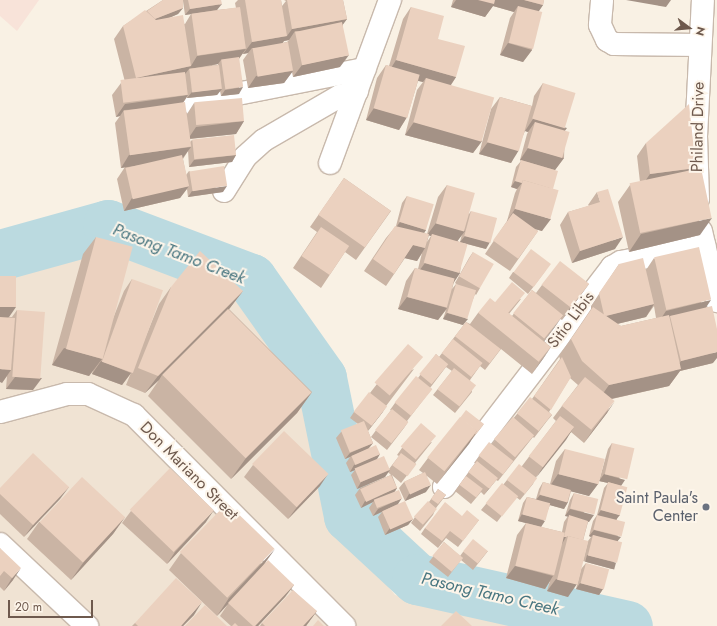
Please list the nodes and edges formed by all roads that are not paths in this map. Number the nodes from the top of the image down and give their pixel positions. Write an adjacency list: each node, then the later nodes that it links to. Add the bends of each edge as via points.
1 (390, 0): 5 (street)
2 (703, 0): 4 (street, Philand Drive)
3 (602, 1): 4 (street, via 600,25 607,40 614,44)
4 (700, 45): 10 (street, Philand Drive, via 696,137 698,206)
5 (365, 69): 6 (street); 7 (street)
6 (357, 91): 8 (street); 9 (street, via 340,96 264,140 246,157)
7 (191, 103)
8 (330, 163)
9 (224, 192)
10 (704, 246): 11 (street, Philand Drive); 13 (street, Sitio Libis, via 621,262 612,268)
11 (717, 300)
12 (0, 412): 16 (street, Don Mariano Street, via 67,394 88,394 134,415)
13 (444, 487)
14 (0, 544): 15 (street)
15 (87, 626)
16 (344, 626)

